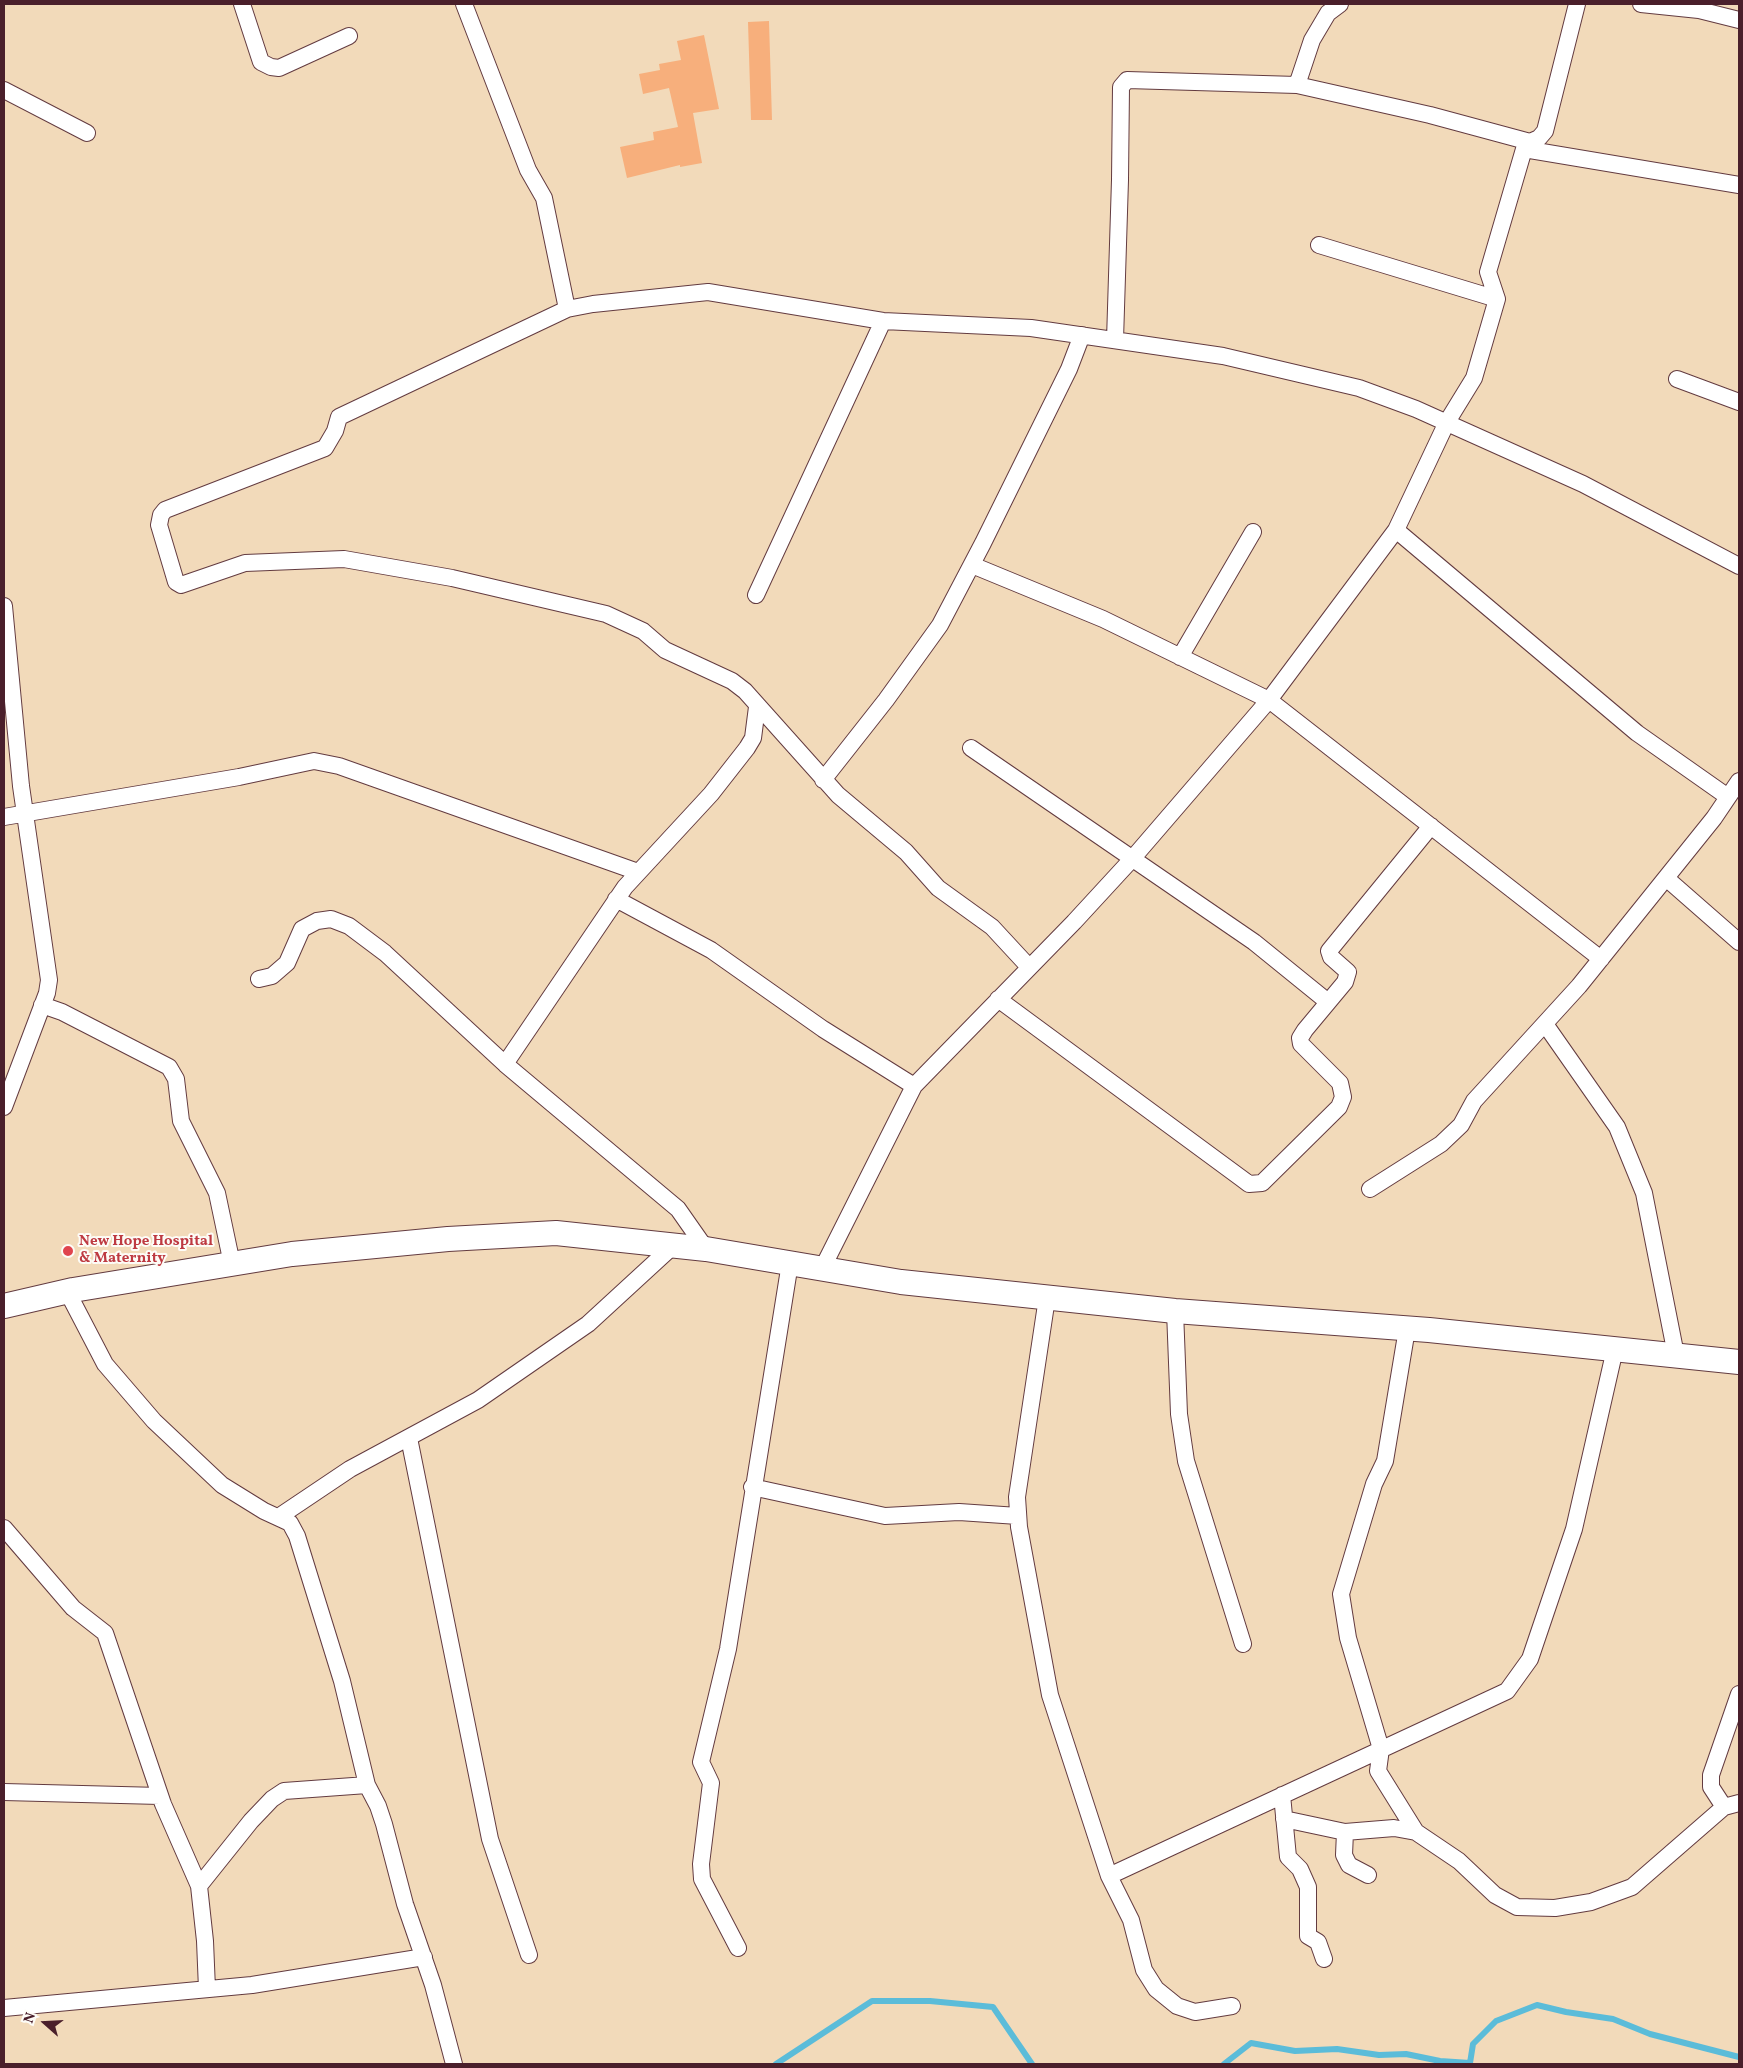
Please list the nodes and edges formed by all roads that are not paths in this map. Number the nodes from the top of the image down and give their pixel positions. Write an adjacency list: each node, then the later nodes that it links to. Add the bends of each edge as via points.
1 (242, 4): 7 (street, via 261,62 271,68 279,68)
2 (464, 4): 15 (street, via 528,170 544,198)
3 (1340, 4): 8 (street, via 1328,13 1312,40)
4 (1577, 4): 11 (street, via 1545,131)
5 (1641, 4): 6 (street, via 1699,10)
6 (1739, 20)
7 (349, 36)
8 (1297, 85): 11 (street, via 1430,115); 18 (street, via 1127,80 1123,83)
9 (4, 90): 10 (street)
10 (87, 133)
11 (1527, 145): 12 (street); 14 (street, via 1488,272)
12 (1739, 185)
13 (1319, 245): 14 (street)
14 (1497, 299): 21 (street, via 1474,378)
15 (567, 309): 16 (street, via 708,292); 30 (street, via 339,417 336,431 325,448 165,510 159,525 176,582 187,584 245,563 344,559 452,578 606,614 643,632 671,652 732,681)
16 (883, 321): 17 (street, via 1031,328); 26 (street)
17 (1082, 335): 18 (street); 24 (street, via 1069,370)
18 (1115, 340): 21 (street, via 1223,356 1359,388)
19 (1677, 379): 20 (street)
20 (1739, 402)
21 (1447, 422): 22 (street); 25 (street, via 1583,484)
22 (1396, 530): 29 (street); 34 (street, via 1637,734)
23 (1253, 532): 28 (street)
24 (972, 564): 28 (street, via 1103,619); 32 (street, via 940,625)
25 (1739, 566)
26 (756, 595)
27 (4, 606): 35 (street)
28 (1180, 657): 29 (street)
29 (1269, 700): 37 (street); 38 (street)
30 (757, 706): 32 (street); 39 (street, via 753,738 746,748 711,794)
31 (971, 748): 38 (street)
32 (823, 780): 44 (street, via 906,852 938,888 992,927)
33 (1739, 781): 34 (street)
34 (1728, 797): 40 (street)
35 (26, 815): 36 (street); 39 (street, via 314,761 339,766); 48 (street, via 48,980)
36 (4, 817)
37 (1431, 826): 43 (street); 47 (street, via 1330,951 1331,957 1348,972 1345,982)
38 (1132, 860): 44 (street); 47 (street, via 1254,942)
39 (638, 872): 41 (street)
40 (1666, 878): 42 (street); 43 (street)
41 (616, 900): 50 (street); 51 (street, via 712,950 824,1029)
42 (1739, 942)
43 (1601, 959): 49 (street)
44 (1029, 967): 46 (street)
45 (259, 979): 50 (street, via 272,976 288,963 302,930 317,921 331,919 349,926 385,952)
46 (998, 999): 47 (street, via 1249,1184 1262,1182 1338,1107 1343,1097 1340,1083 1301,1044 1300,1038); 51 (street)
47 (1328, 1002)
48 (42, 1005): 52 (street); 57 (street, via 169,1067 176,1079 181,1121 217,1193)
49 (1544, 1024): 53 (street, via 1474,1101 1461,1125 1441,1144); 65 (street, via 1617,1127 1640,1185)
50 (505, 1064): 55 (street, via 678,1209)
51 (914, 1086): 58 (street)
52 (4, 1107)
53 (1370, 1188)
54 (674, 1245): 55 (street); 57 (street, via 556,1233 448,1239 292,1254); 67 (street, via 588,1324 478,1400)
55 (706, 1249): 56 (street)
56 (790, 1263): 58 (street); 68 (street)
57 (232, 1264): 59 (street)
58 (822, 1269): 60 (street, via 901,1282)
59 (67, 1291): 61 (street); 69 (street, via 105,1364 154,1422 222,1485 264,1511)
60 (1047, 1298): 62 (street); 70 (street, via 1017,1497)
61 (4, 1306)
62 (1175, 1311): 63 (street); 72 (street, via 1178,1414 1186,1461)
63 (1407, 1329): 64 (street); 74 (street, via 1385,1462 1374,1484 1341,1594 1348,1638)
64 (1615, 1349): 65 (street); 74 (street, via 1574,1529 1530,1659 1507,1691)
65 (1676, 1355): 66 (street)
66 (1739, 1362)
67 (409, 1438): 69 (street, via 350,1470); 87 (street, via 490,1839)
68 (752, 1487): 70 (street, via 885,1516 959,1512); 86 (street, via 728,1649 702,1762 711,1783 702,1880)
69 (280, 1516): 75 (street, via 290,1523 297,1536 342,1681)
70 (1018, 1516): 84 (street, via 1050,1695)
71 (4, 1528): 78 (street, via 73,1608 104,1633)
72 (1244, 1644)
73 (1739, 1694): 79 (street, via 1711,1775 1711,1787)
74 (1381, 1749): 77 (street); 82 (street, via 1378,1771)
75 (366, 1785): 85 (street, via 284,1791 251,1821); 88 (street, via 384,1824 405,1904)
76 (4, 1792): 78 (street)
77 (1282, 1795): 80 (street); 84 (street)
78 (160, 1796): 85 (street)
79 (1732, 1805): 82 (street, via 1632,1887 1591,1902 1555,1908 1517,1907 1502,1899 1459,1861)
80 (1284, 1819): 81 (street); 89 (street, via 1288,1857 1300,1869 1308,1887 1308,1936 1318,1942)
81 (1345, 1832): 82 (street, via 1394,1828); 83 (street, via 1344,1855 1349,1865)
82 (1416, 1832)
83 (1368, 1875)
84 (1109, 1876): 91 (street, via 1131,1920 1144,1970 1156,1989 1177,2006 1195,2012)
85 (198, 1886): 90 (street)
86 (738, 1948)
87 (529, 1955)
88 (424, 1957): 90 (street, via 252,1985); 93 (street)
89 (1324, 1960)
90 (207, 1989): 92 (street)
91 (1232, 2006)
92 (4, 2008)
93 (454, 2064)

